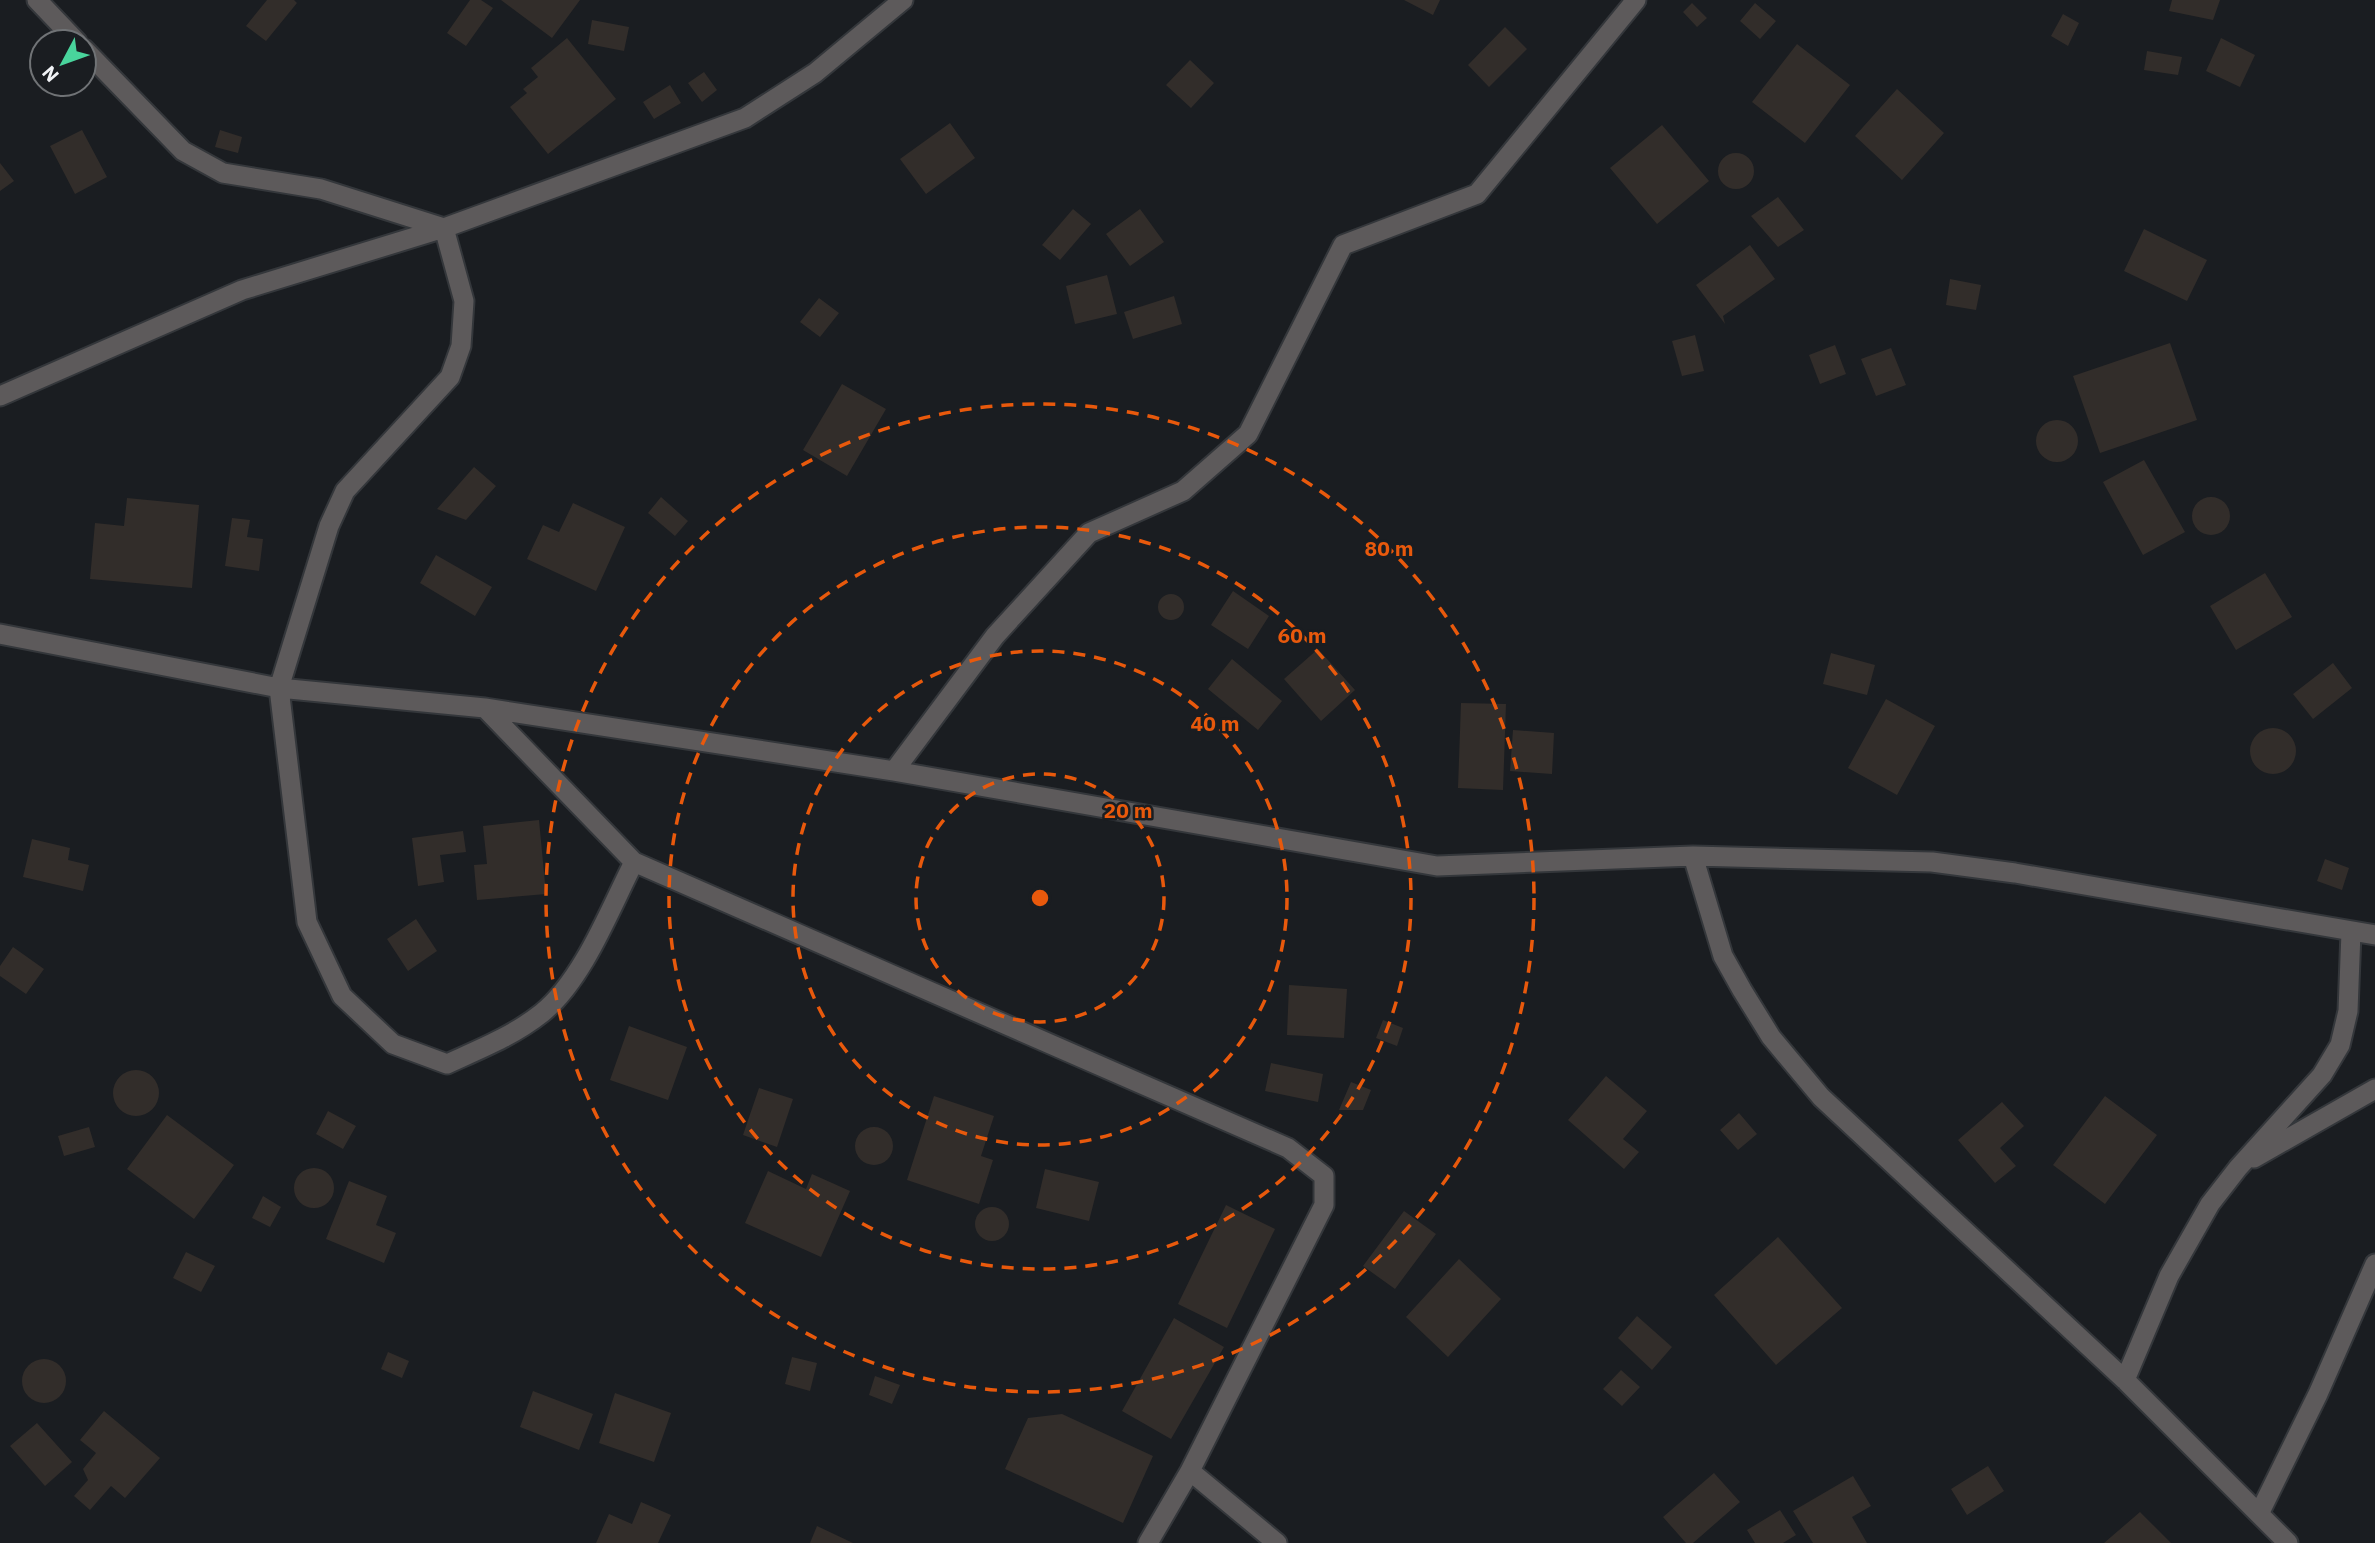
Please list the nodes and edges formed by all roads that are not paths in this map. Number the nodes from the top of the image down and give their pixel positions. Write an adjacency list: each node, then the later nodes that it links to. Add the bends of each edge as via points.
1 (37, 0): 4 (street)
2 (902, 0): 6 (street, via 815,73 745,118)
3 (1636, 0): 11 (street, via 1477,194 1343,245 1248,434 1183,491 1089,533 995,636)
4 (64, 28)
5 (98, 63): 6 (street, via 183,151 223,173 321,189)
6 (444, 228): 7 (street, via 242,290); 9 (street, via 464,301 461,346 450,377 345,491 329,526)
7 (0, 396)
8 (0, 634): 9 (street)
9 (279, 688): 10 (street); 13 (street, via 307,922 342,996 393,1044 447,1064 498,1042 543,1012 578,973)
10 (485, 708): 11 (street); 13 (street)
11 (894, 771): 12 (street, via 1437,866)
12 (1693, 856): 14 (street, via 1933,862); 19 (street, via 1724,956 1770,1037 1821,1097)
13 (634, 862): 20 (street, via 1288,1148 1324,1176 1324,1205)
14 (2351, 932): 15 (street); 17 (street, via 2348,1011 2340,1045 2322,1075)
15 (2375, 935)
16 (2375, 1089): 17 (street)
17 (2238, 1168): 19 (street, via 2185,1244)
18 (2375, 1264): 21 (street)
19 (2125, 1380): 21 (street)
20 (1190, 1471): 22 (street); 23 (street)
21 (2259, 1514): 24 (street)
22 (1148, 1543)
23 (1277, 1543)
24 (2288, 1543)

